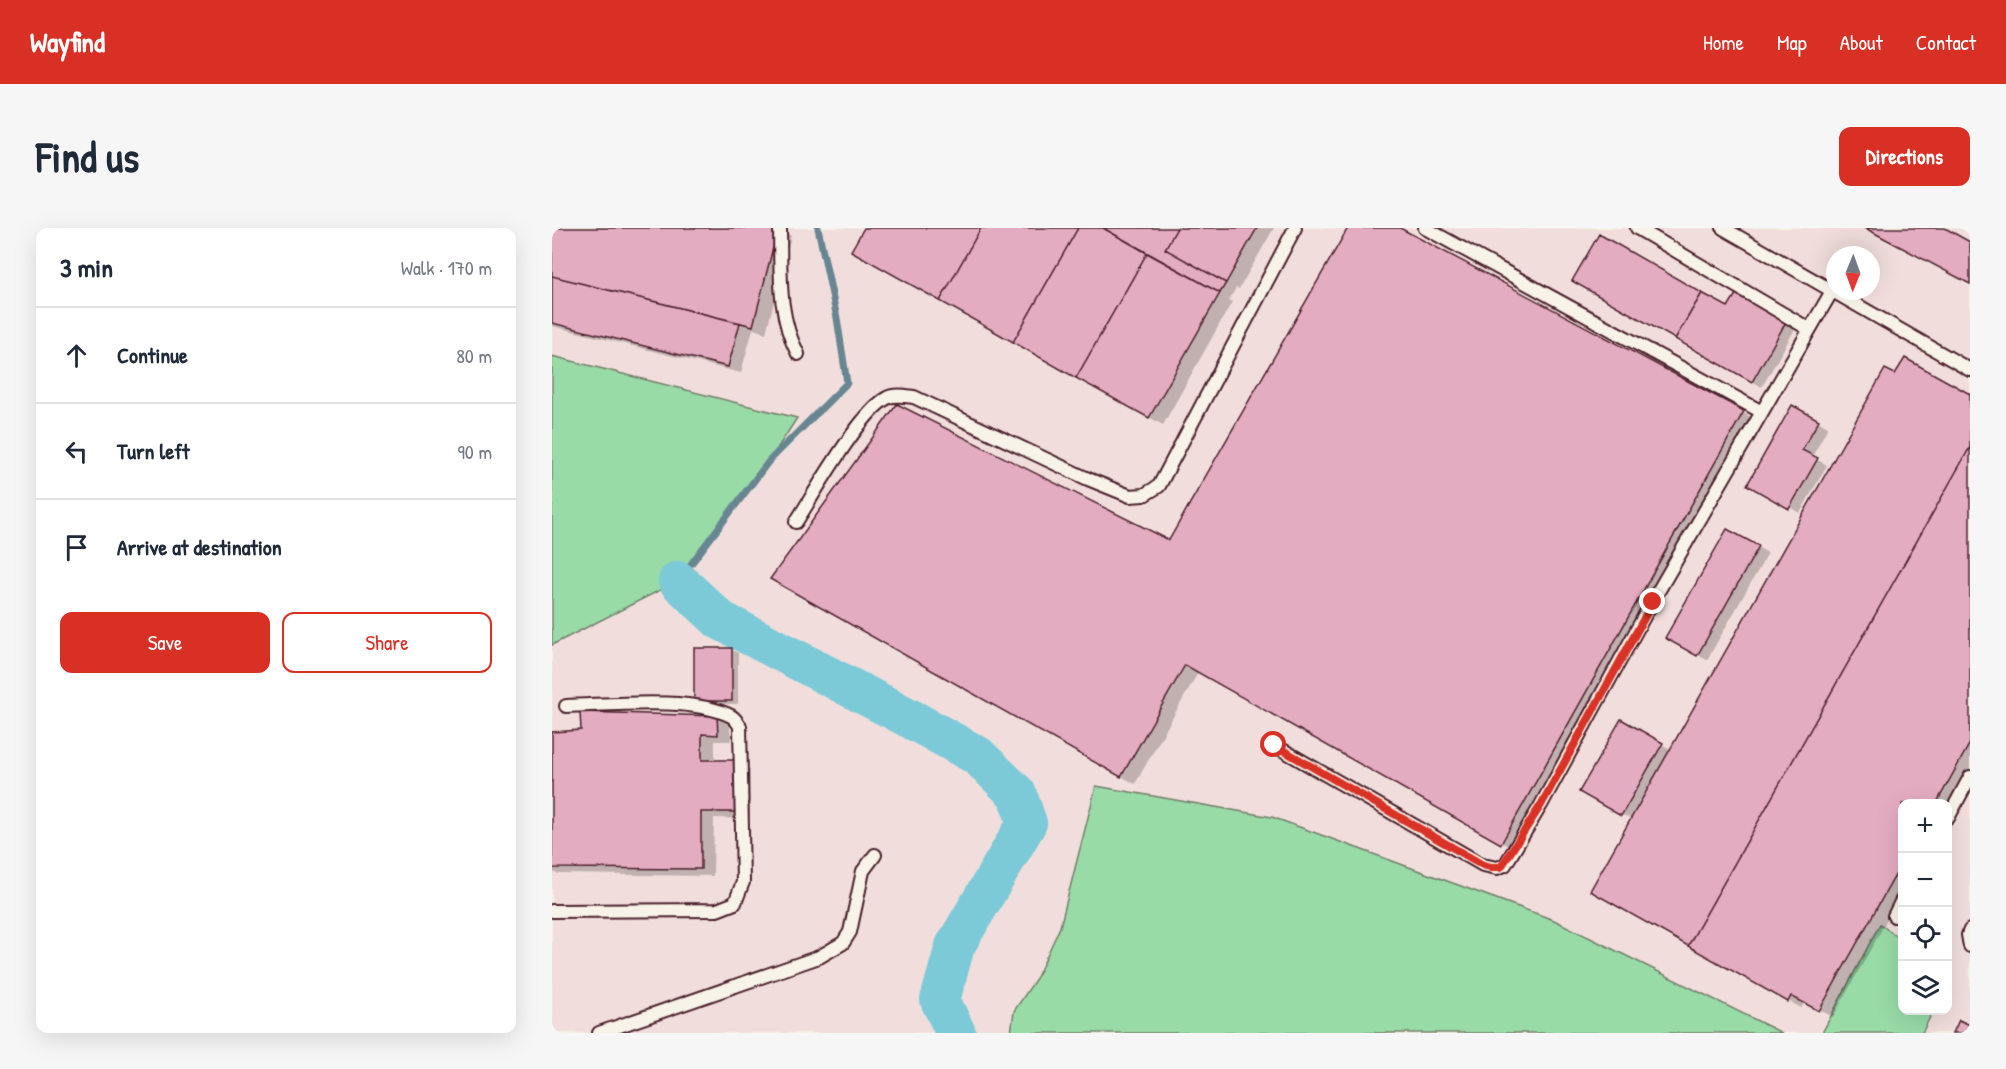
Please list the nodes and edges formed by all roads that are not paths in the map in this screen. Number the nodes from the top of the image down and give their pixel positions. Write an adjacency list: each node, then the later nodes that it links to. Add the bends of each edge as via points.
1 (780, 228): 10 (lane, via 784,317)
2 (1295, 228): 13 (lane, via 1159,486 1144,495 1130,496 1088,479 927,402 889,396 857,428)
3 (1425, 228): 12 (lane)
4 (1636, 228): 9 (lane)
5 (1724, 228): 6 (lane)
6 (1826, 287)
7 (1827, 300): 9 (lane)
8 (1849, 300): 11 (lane)
9 (1809, 329): 12 (lane)
10 (798, 354)
11 (1970, 370)
12 (1762, 412): 15 (lane, via 1541,805 1501,867 1483,865)
13 (796, 522)
14 (566, 706): 20 (lane, via 665,704 714,710 734,717 740,726 743,882 735,903 717,910)
15 (1274, 745)
16 (1970, 777): 17 (lane)
17 (1952, 809)
18 (875, 855): 24 (lane, via 863,871 855,915 843,943 819,957)
19 (1898, 907): 21 (lane)
20 (552, 911)
21 (1894, 916)
22 (1970, 930): 23 (lane)
23 (1970, 946)
24 (599, 1033)

